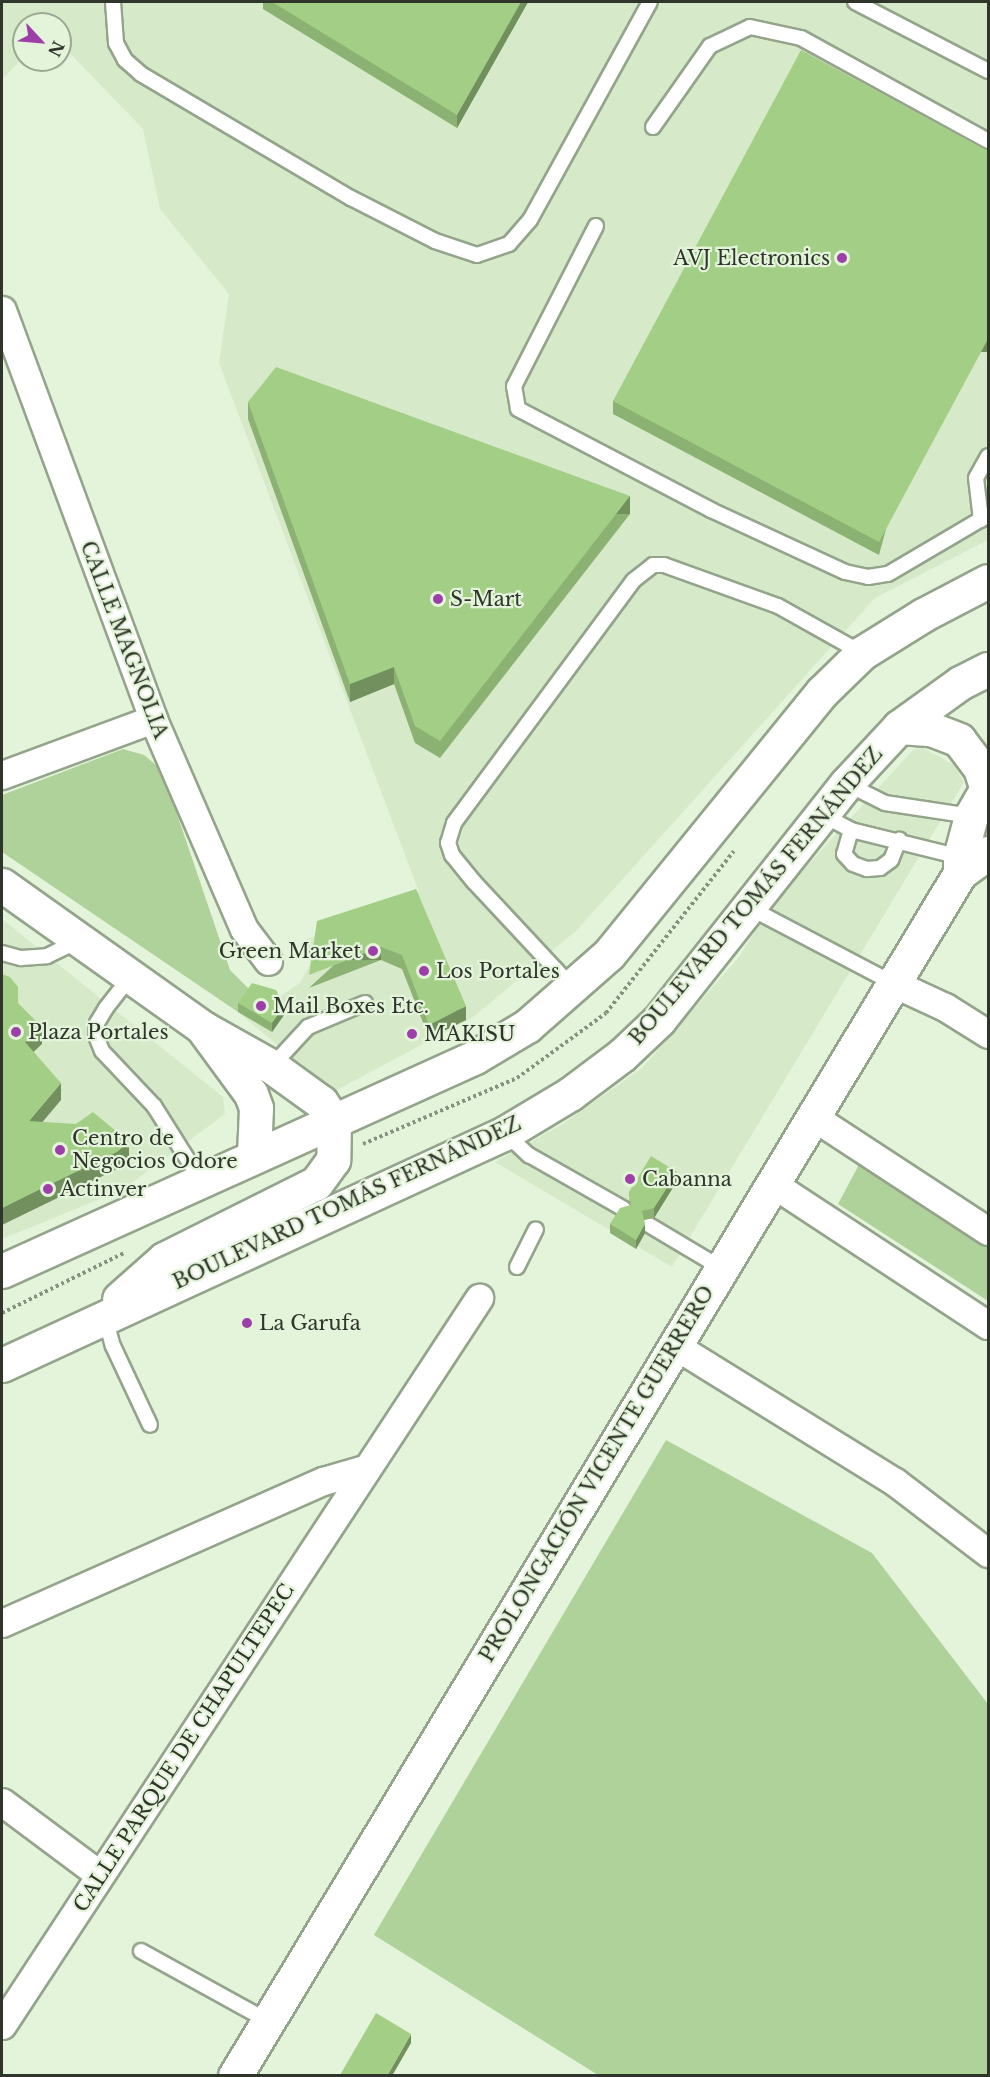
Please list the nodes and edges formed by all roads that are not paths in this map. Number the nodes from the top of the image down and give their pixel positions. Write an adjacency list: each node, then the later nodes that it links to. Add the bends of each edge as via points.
1 (114, 2): 2 (lane, via 116,43 124,60 141,74 351,198 435,241 477,255 509,244 530,220)
2 (650, 2)
3 (855, 2): 4 (lane)
4 (988, 71)
5 (653, 127): 6 (lane, via 710,46 750,27 801,38)
6 (988, 141)
7 (596, 226): 10 (lane, via 514,386 518,409 711,510 845,572 868,577 888,574)
8 (2, 310): 14 (street, CALLE MAGNOLIA)
9 (988, 456): 10 (lane, via 976,478)
10 (985, 517)
11 (988, 581): 12 (main road, via 922,615)
12 (862, 653): 30 (main road, via 822,692 609,954); 30 (lane, via 778,606 664,565 653,565 634,580 454,823 448,843 452,855 474,882)
13 (988, 669): 15 (main road, BOULEVARD TOMÁS FERNÁNDEZ, via 960,683)
14 (153, 719): 16 (street); 27 (street, CALLE MAGNOLIA, via 243,929)
15 (899, 727): 17 (main road, BOULEVARD TOMÁS FERNÁNDEZ); 18 (main road, via 931,729 959,740 980,768)
16 (2, 775)
17 (846, 784): 18 (lane, via 885,803); 19 (main road, BOULEVARD TOMÁS FERNÁNDEZ)
18 (982, 797): 22 (main road, PROLONGACIÓN VICENTE GUERRERO)
19 (822, 815): 20 (lane); 24 (main road, BOULEVARD TOMÁS FERNÁNDEZ)
20 (850, 830): 21 (lane); 21 (lane, via 844,854 853,864 867,869 880,868 891,860)
21 (898, 840): 22 (lane)
22 (969, 861): 29 (main road, PROLONGACIÓN VICENTE GUERRERO)
23 (2, 885): 25 (main road)
24 (750, 908): 29 (lane); 37 (main road, BOULEVARD TOMÁS FERNÁNDEZ, via 658,1020 622,1055 570,1094)
25 (78, 941): 26 (lane, via 47,956 21,958); 28 (main road)
26 (2, 953)
27 (268, 961)
28 (131, 976): 32 (main road); 39 (lane, via 106,1008 96,1036 102,1051 154,1106)
29 (893, 983): 33 (street, via 945,1007); 35 (main road, PROLONGACIÓN VICENTE GUERRERO)
30 (574, 989): 36 (main road, via 528,1026 475,1057)
31 (365, 1003): 34 (lane, via 308,1027)
32 (203, 1028): 34 (main road); 38 (main road, via 251,1094 255,1108)
33 (988, 1034)
34 (271, 1066): 36 (main road, via 321,1102)
35 (812, 1116): 40 (main road, PROLONGACIÓN VICENTE GUERRERO); 44 (street)
36 (334, 1121): 38 (main road); 49 (main road, via 333,1160 316,1183 164,1259 131,1284)
37 (506, 1133): 41 (lane, via 529,1155); 49 (main road, BOULEVARD TOMÁS FERNÁNDEZ)
38 (254, 1154): 39 (main road)
39 (200, 1179): 47 (main road)
40 (773, 1184): 46 (main road, PROLONGACIÓN VICENTE GUERRERO); 50 (street)
41 (624, 1209)
42 (650, 1225): 46 (lane)
43 (536, 1229): 45 (lane)
44 (988, 1231)
45 (517, 1267)
46 (721, 1268): 51 (main road, PROLONGACIÓN VICENTE GUERRERO)
47 (2, 1270)
48 (479, 1298): 54 (street, CALLE PARQUE DE CHAPULTEPEC)
49 (105, 1315): 52 (main road, BOULEVARD TOMÁS FERNÁNDEZ); 53 (lane, via 113,1346)
50 (988, 1325)
51 (674, 1345): 55 (street, via 895,1482); 60 (main road, PROLONGACIÓN VICENTE GUERRERO)
52 (2, 1365)
53 (150, 1425)
54 (364, 1469): 56 (street, via 312,1485); 58 (street, CALLE PARQUE DE CHAPULTEPEC, via 207,1717)
55 (988, 1553)
56 (2, 1623)
57 (2, 1802): 58 (street)
58 (100, 1875): 61 (street, CALLE PARQUE DE CHAPULTEPEC)
59 (141, 1951): 60 (lane)
60 (268, 2021): 62 (main road, PROLONGACIÓN VICENTE GUERRERO)
61 (2, 2025)
62 (235, 2076)

